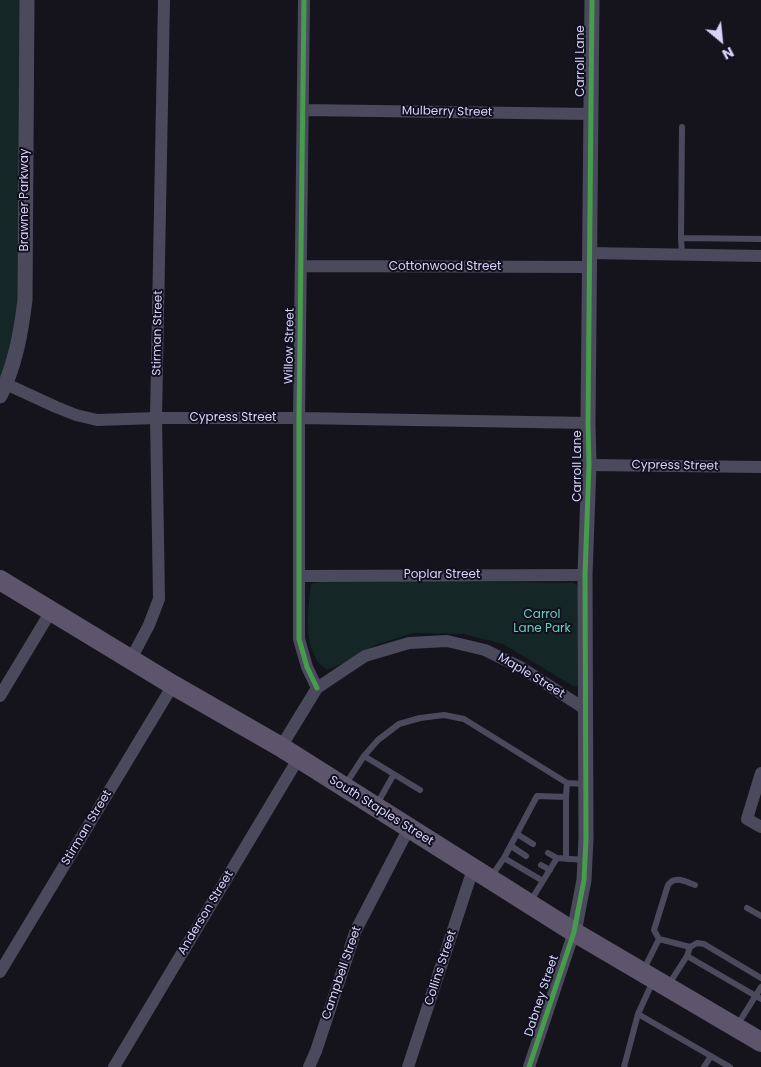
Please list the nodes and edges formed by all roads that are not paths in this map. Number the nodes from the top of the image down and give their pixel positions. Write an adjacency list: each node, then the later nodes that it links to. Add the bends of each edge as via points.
1 (27, 0): 14 (street, Brawner Parkway, via 25,300 19,342)
2 (164, 0): 15 (street, Stirman Street)
3 (304, 0): 5 (street, Willow Street)
4 (592, 0): 6 (street, Carroll Lane)
5 (302, 110): 6 (street, Mulberry Street); 13 (street, Willow Street)
6 (591, 114): 12 (street, Carroll Lane)
7 (682, 127): 8 (lane)
8 (681, 238): 9 (lane); 10 (lane)
9 (761, 239)
10 (682, 255): 11 (street, Cottonwood Street); 12 (street, Cottonwood Street)
11 (761, 256)
12 (589, 260): 13 (street, Cottonwood Street); 17 (street, Carroll Lane)
13 (301, 266): 16 (street, Willow Street)
14 (3, 390): 15 (street, Cypress Street, via 97,420)
15 (156, 418): 16 (street, Cypress Street); 24 (street, Stirman Street, via 159,599)
16 (299, 418): 17 (street, Cypress Street); 21 (street, Willow Street)
17 (588, 423): 18 (street, Carroll Lane)
18 (589, 465): 19 (street, Cypress Street); 20 (street, Carroll Lane)
19 (761, 467)
20 (584, 575): 21 (street, Poplar Street); 28 (street, Carroll Lane)
21 (299, 576): 26 (street, Willow Street, via 299,639 306,667)
22 (0, 580): 23 (main road, South Staples Street)
23 (51, 611): 24 (main road, South Staples Street); 27 (street)
24 (130, 659): 25 (main road, South Staples Street)
25 (173, 685): 29 (main road, South Staples Street); 63 (street, Stirman Street)
26 (317, 688): 28 (street, Maple Street, via 365,656 409,643 447,641 485,650 522,668); 29 (street, Maple Street)
27 (0, 696)
28 (585, 709): 35 (street, Carroll Lane)
29 (280, 747): 31 (main road, South Staples Street)
30 (364, 756): 33 (lane); 34 (lane, via 399,724 444,715 464,719); 36 (lane)
31 (298, 760): 36 (main road, South Staples Street); 72 (street, Anderson Street)
32 (761, 773): 40 (street, via 747,818)
33 (394, 774): 37 (lane); 39 (lane)
34 (567, 783): 35 (lane); 38 (lane)
35 (586, 784): 50 (street, Carroll Lane)
36 (343, 788): 39 (main road, South Staples Street)
37 (420, 790)
38 (566, 797): 42 (lane, via 537,796); 49 (lane)
39 (376, 808): 41 (main road, South Staples Street)
40 (761, 827)
41 (409, 828): 53 (main road, South Staples Street); 73 (street, Campbell Street, via 356,930)
42 (517, 834): 43 (lane); 44 (lane)
43 (533, 844)
44 (510, 846): 46 (lane); 47 (lane)
45 (548, 853): 48 (lane)
46 (526, 856)
47 (504, 858): 53 (lane); 54 (lane)
48 (557, 858): 49 (lane); 52 (lane)
49 (566, 859): 50 (lane)
50 (585, 860): 59 (street, Carroll Lane)
51 (541, 865): 52 (lane)
52 (550, 870): 54 (lane)
53 (482, 874): 56 (main road, South Staples Street); 74 (street, Collins Street)
54 (543, 881): 56 (lane)
55 (695, 885): 60 (lane, via 677,879 668,885 654,930)
56 (529, 904): 59 (main road, South Staples Street)
57 (748, 908): 58 (lane)
58 (761, 916)
59 (574, 932): 65 (main road, South Staples Street); 75 (street, Dabney Street)
60 (659, 939): 61 (lane); 65 (lane)
61 (690, 947): 62 (lane); 64 (lane, via 704,944)
62 (686, 956): 65 (lane); 67 (lane)
63 (0, 972)
64 (761, 978)
65 (655, 979): 68 (lane); 69 (main road, South Staples Street)
66 (761, 987): 67 (lane)
67 (758, 998): 69 (lane)
68 (638, 1014): 71 (lane); 76 (lane)
69 (737, 1028): 70 (main road, South Staples Street)
70 (761, 1042)
71 (711, 1056): 77 (lane); 78 (lane)
72 (114, 1067)
73 (309, 1067)
74 (408, 1067)
75 (529, 1067)
76 (624, 1067)
77 (704, 1067)
78 (730, 1067)

